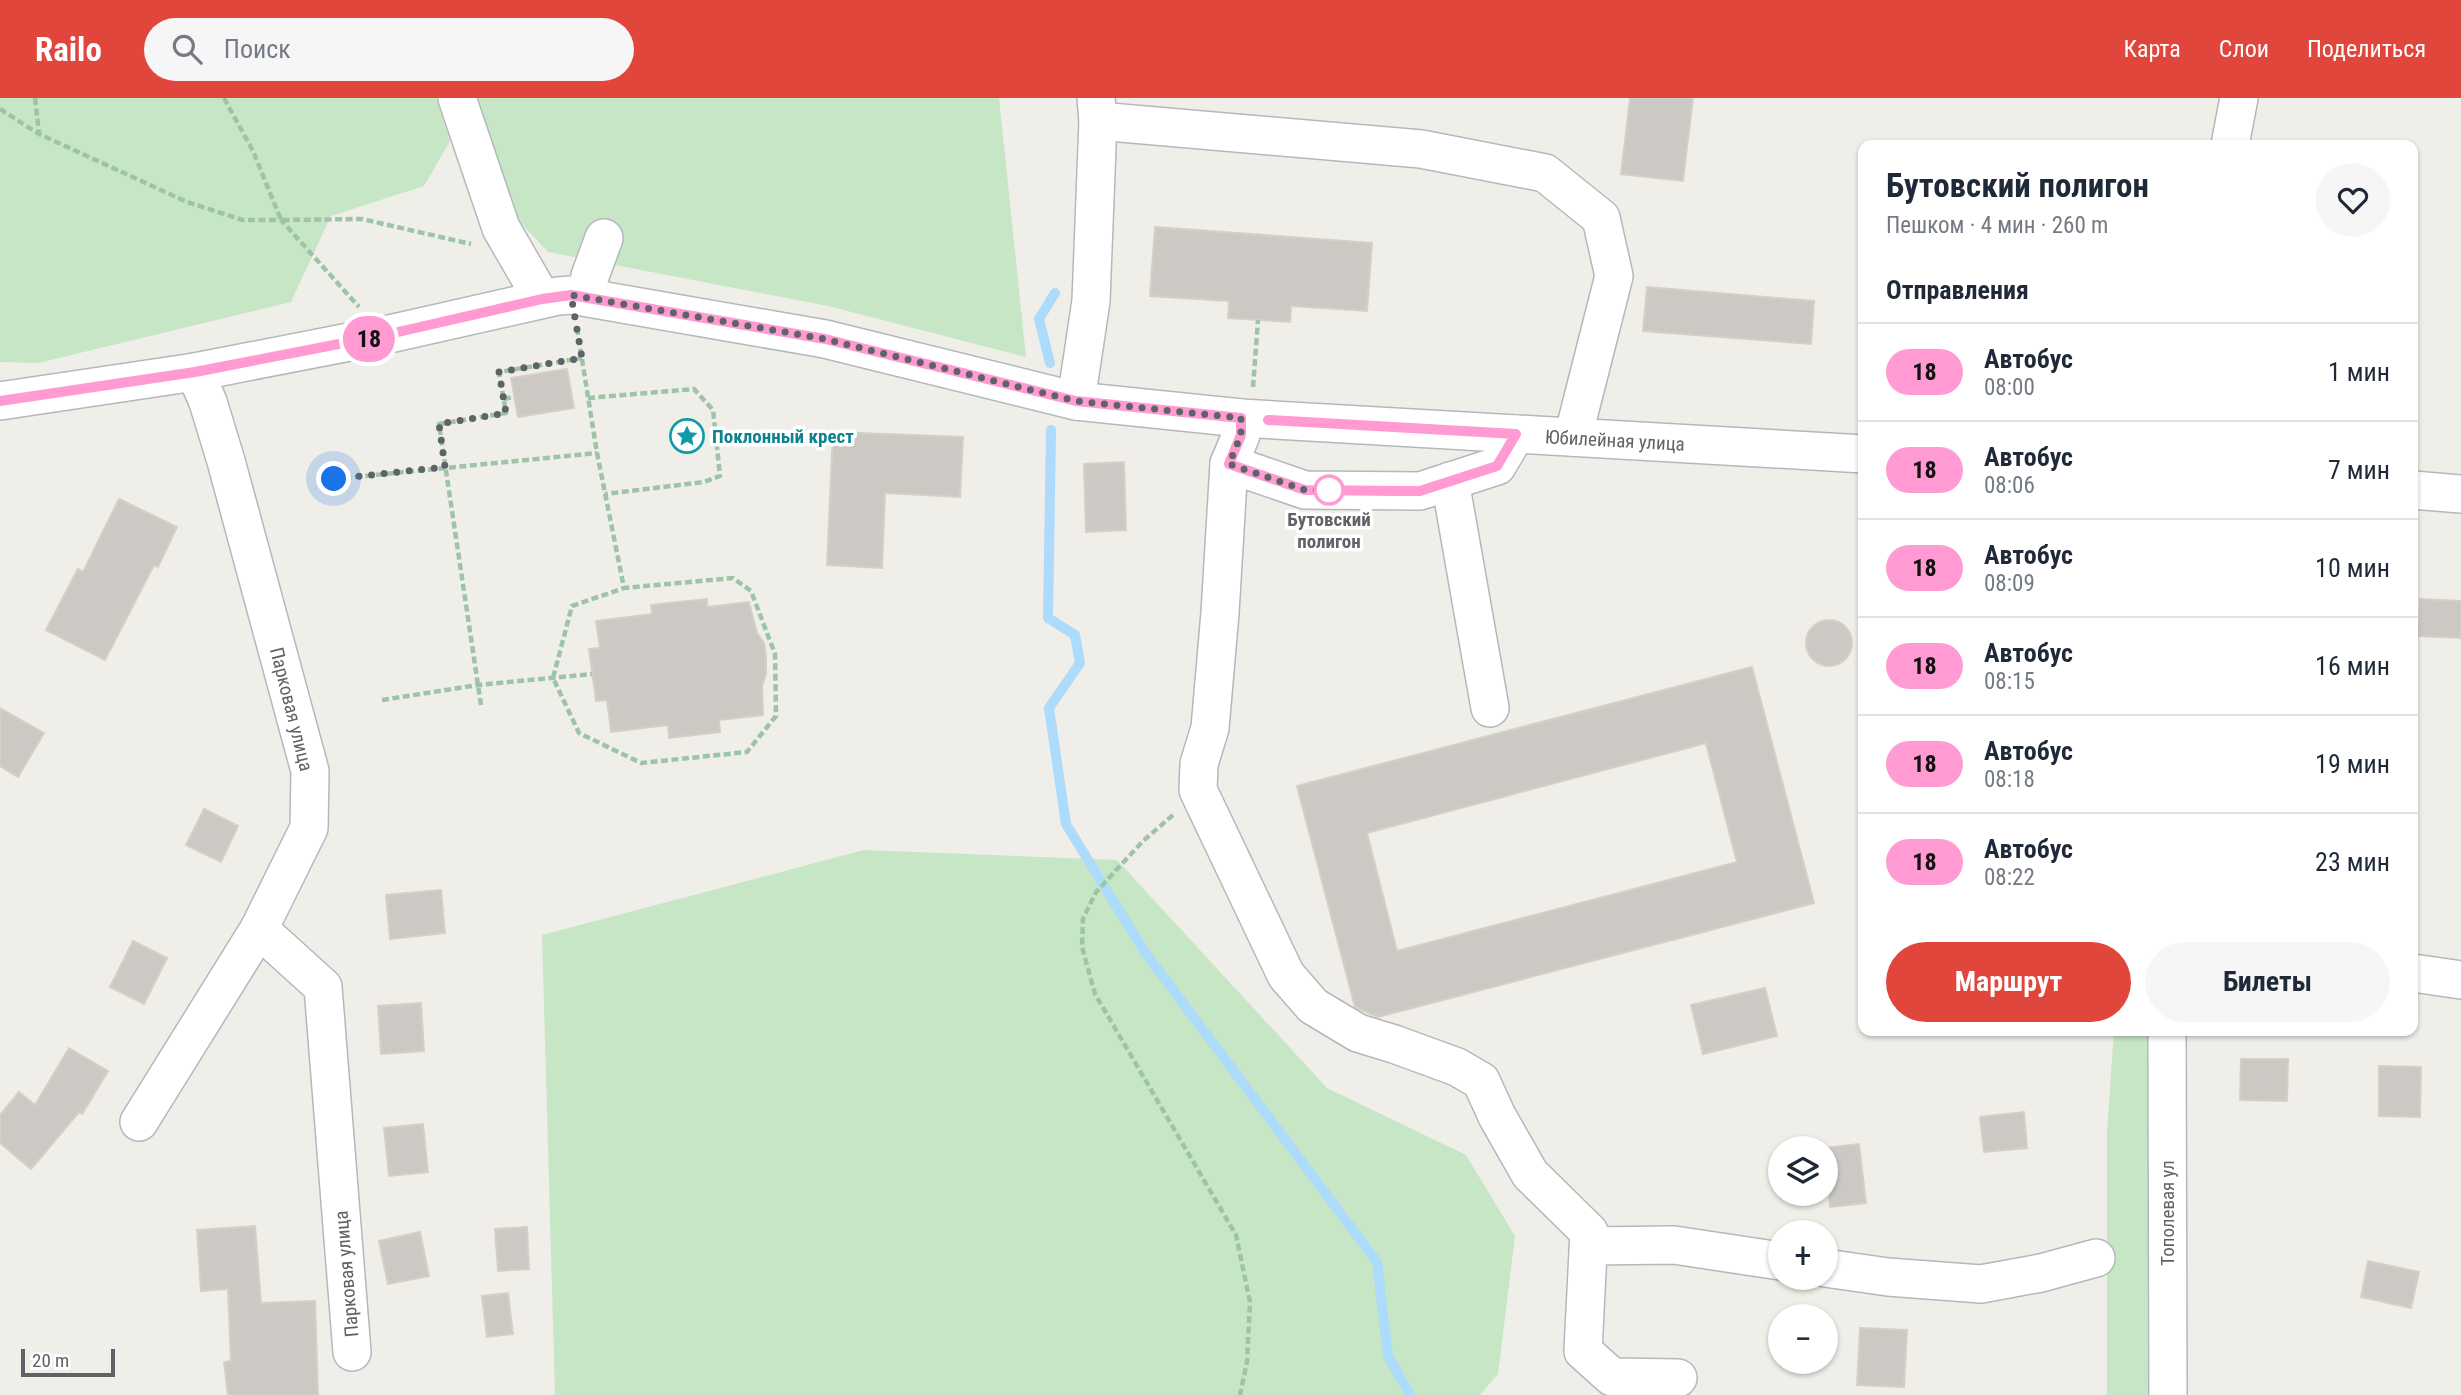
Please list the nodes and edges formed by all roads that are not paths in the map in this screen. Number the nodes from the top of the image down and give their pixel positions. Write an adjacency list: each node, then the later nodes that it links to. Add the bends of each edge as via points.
1 (457, 98): 6 (street, via 501,228 517,255)
2 (2239, 98): 4 (street)
3 (1097, 109): 9 (street, via 1091,301); 12 (street, via 1421,149 1545,173 1601,218 1614,276)
4 (2231, 140)
5 (604, 238): 6 (street, via 590,276)
6 (567, 297): 7 (street); 9 (street, Юбилейная улица, via 825,339)
7 (195, 372): 8 (street); 19 (street, Парковая улица, via 226,461 310,771 309,828)
8 (0, 401)
9 (1076, 401): 10 (street, Юбилейная улица)
10 (1239, 411): 11 (street, Юбилейная улица); 14 (street, via 1241,435)
11 (1516, 434): 12 (street, Юбилейная улица); 15 (street, via 1497,466)
12 (1573, 437): 13 (street, Юбилейная улица)
13 (1858, 454)
14 (1229, 464): 15 (street, via 1305,490 1420,491); 24 (street, via 1210,728 1199,764 1198,790 1286,975 1313,1006 1357,1033 1457,1067 1481,1081 1530,1174 1589,1232)
15 (1450, 481): 18 (street)
16 (2418, 490): 17 (street)
17 (2461, 494)
18 (1490, 708)
19 (259, 929): 23 (street); 28 (street, Парковая улица, via 323,987)
20 (2418, 974): 21 (street)
21 (2461, 980)
22 (2167, 1036): 30 (street, Тополевая ул)
23 (139, 1122)
24 (1589, 1245): 26 (street, via 1674,1245); 29 (street, via 1583,1351 1612,1377)
25 (2096, 1258): 27 (street, via 1981,1284)
26 (1768, 1259)
27 (1838, 1270)
28 (352, 1352)
29 (1678, 1378)
30 (2168, 1395)

